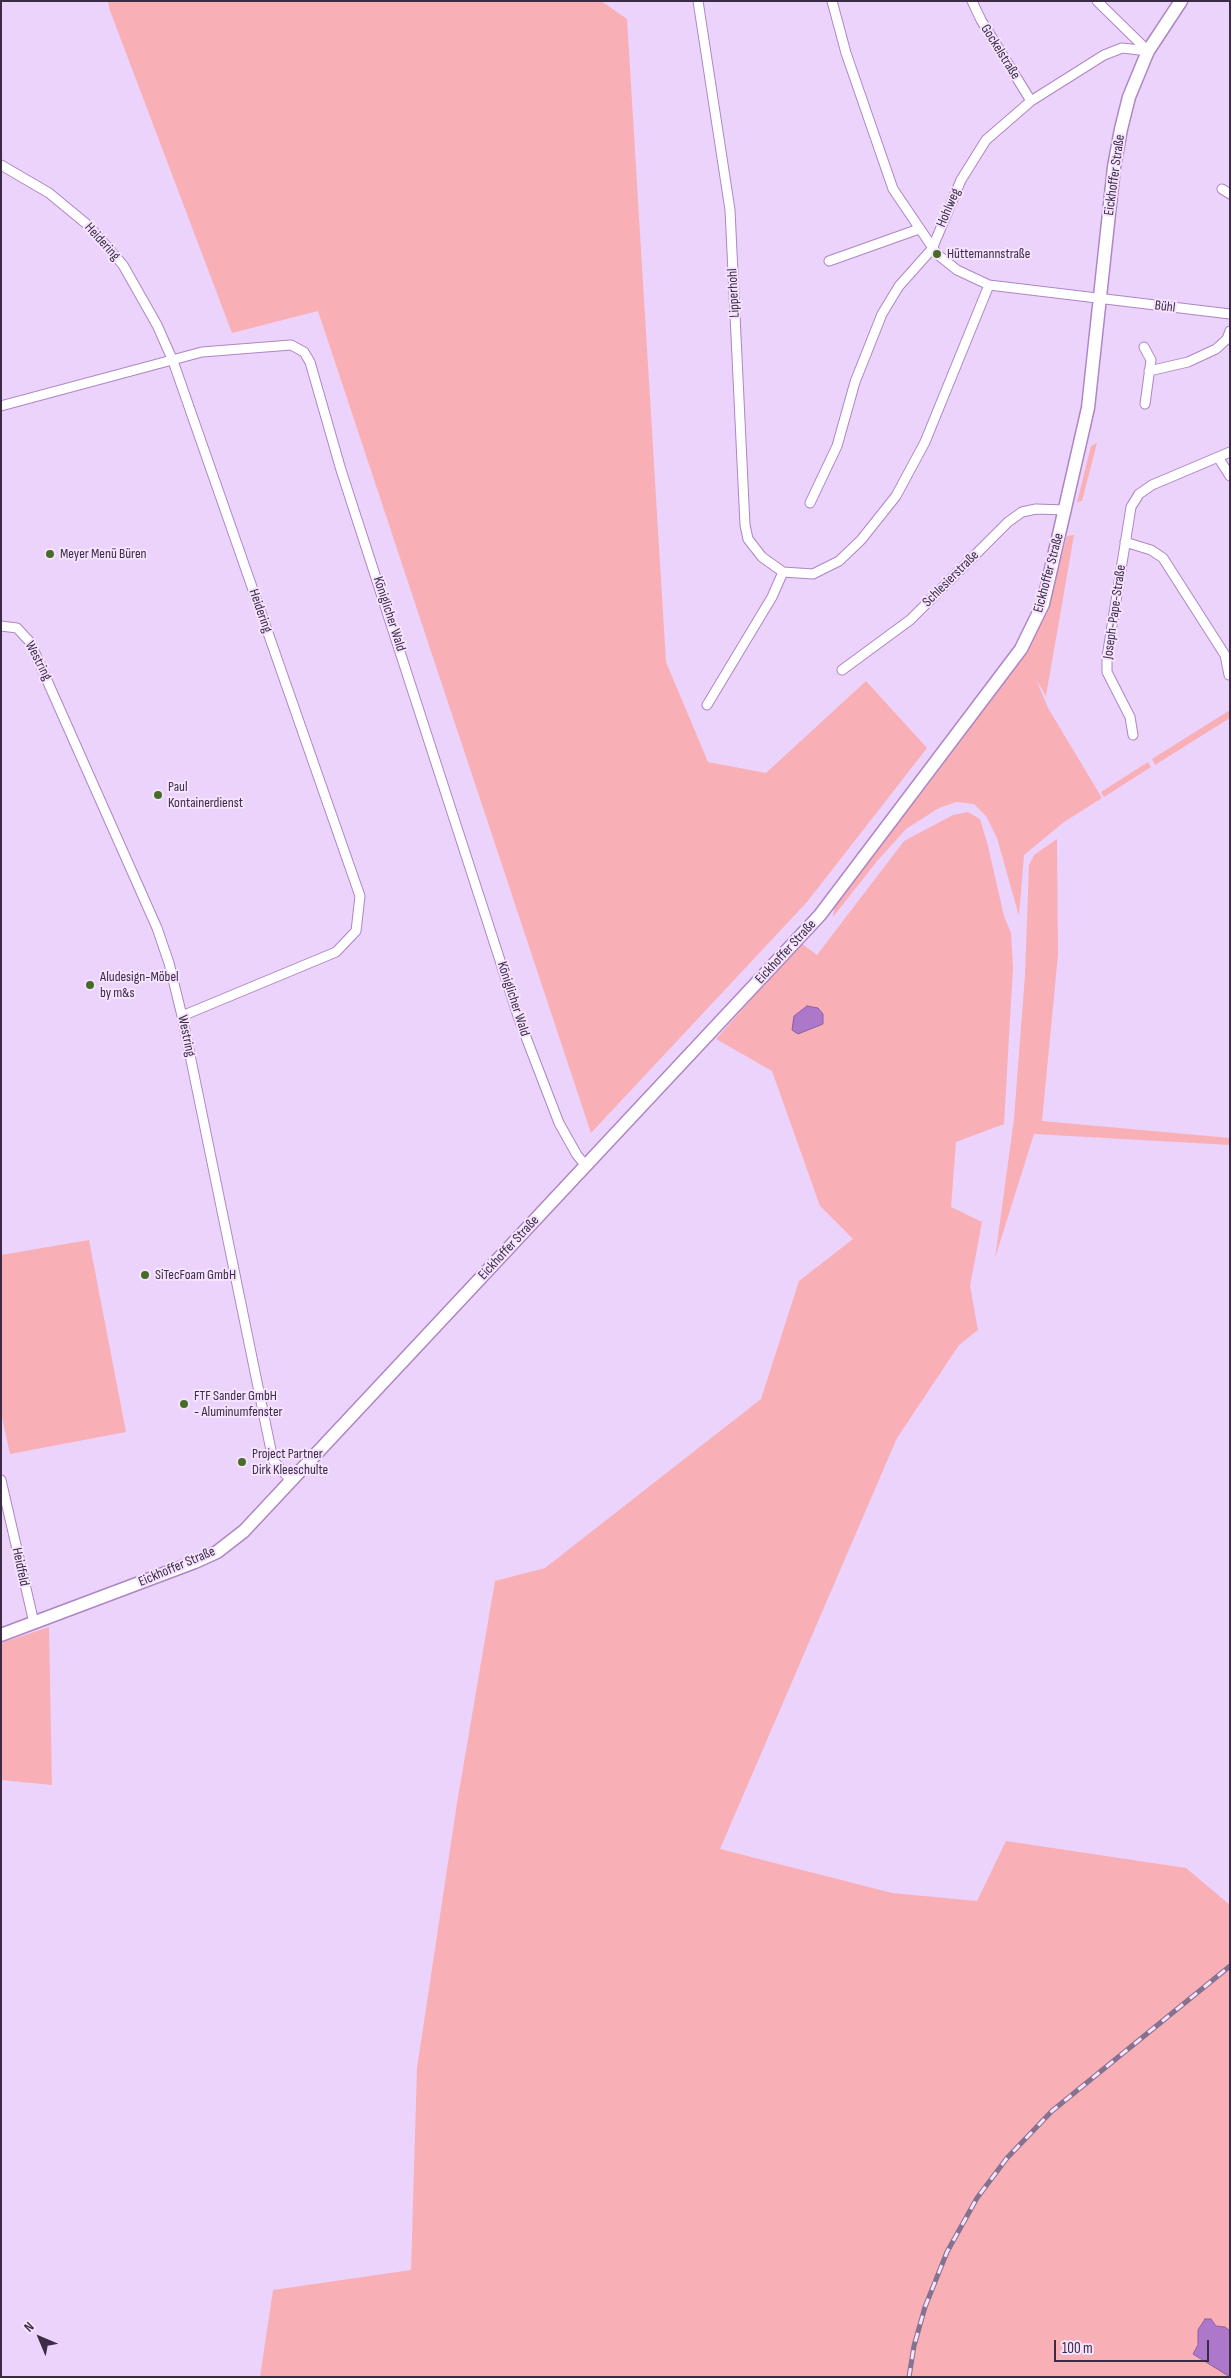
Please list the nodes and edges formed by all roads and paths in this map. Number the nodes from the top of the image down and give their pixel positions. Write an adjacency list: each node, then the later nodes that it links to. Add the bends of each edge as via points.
1 (698, 1): 27 (street, Lipperhohl, via 730,210 745,525 748,539 757,551)
2 (832, 1): 9 (street, via 846,54 893,189)
3 (972, 1): 7 (street, Gockelstraße)
4 (1097, 1): 6 (street)
5 (1181, 1): 6 (main road, Eickhoffer Straße)
6 (1148, 51): 7 (street, Hohlweg, via 1122,48 1104,54); 13 (main road, Eickhoffer Straße, via 1120,129)
7 (1031, 101): 10 (street, Hohlweg, via 986,140 961,180)
8 (1, 165): 17 (street, Heidering, via 49,193 90,226 123,265 157,325)
9 (919, 229): 10 (street); 11 (street)
10 (932, 249): 12 (street, via 957,270); 24 (street, Hohlweg, via 900,286 882,314 855,382 837,446)
11 (829, 261)
12 (989, 285): 13 (street); 27 (street, via 925,442 896,496 861,540 838,561 813,574)
13 (1100, 299): 14 (street, Bühl); 25 (main road, Eickhoffer Straße, via 1088,408)
14 (1230, 314)
15 (1230, 332): 18 (street, via 1216,349 1188,362)
16 (1144, 347): 18 (street, via 1151,360)
17 (173, 362): 20 (street, Königlicher Wald); 33 (street, Heidering, via 360,896 356,931 336,952); 34 (street, Königlicher Wald, via 202,352 291,345 307,357 519,1019 560,1123 576,1155)
18 (1149, 371): 19 (street)
19 (1145, 404)
20 (1, 406)
21 (1230, 452): 22 (street, Joseph-Pape-Straße)
22 (1218, 457): 23 (street); 26 (street, Joseph-Pape-Straße, via 1152,485 1139,494 1131,507)
23 (1230, 476)
24 (810, 503)
25 (1066, 510): 29 (street, Schlesierstraße, via 1022,512 1008,522 910,620); 34 (main road, Eickhoffer Straße, via 1043,604 1020,649 820,915)
26 (1125, 542): 30 (street, via 1151,550 1163,558 1225,655); 32 (street, Joseph-Pape-Straße, via 1107,672 1130,717)
27 (783, 572): 31 (street, via 772,597)
28 (1, 626): 33 (street, Westring, via 17,628 30,642 157,928)
29 (842, 670)
30 (1229, 674)
31 (706, 705)
32 (1133, 735)
33 (182, 1016): 36 (street, Westring, via 273,1460)
34 (586, 1166): 36 (main road, Eickhoffer Straße)
35 (1, 1480): 37 (street, Heidfeld)
36 (291, 1480): 37 (main road, Eickhoffer Straße, via 244,1531 217,1552)
37 (34, 1623): 38 (main road, Eickhoffer Straße)
38 (1, 1635)

